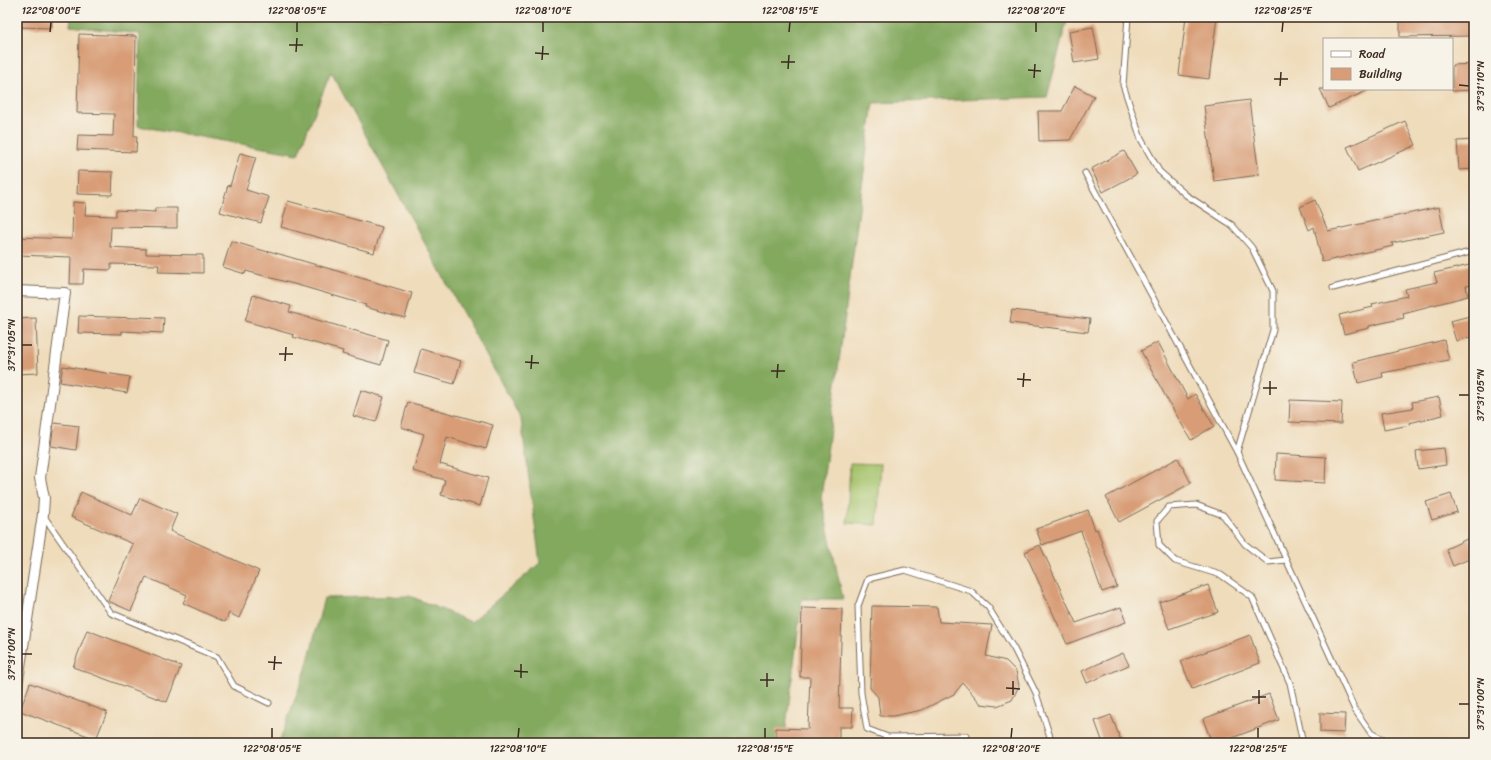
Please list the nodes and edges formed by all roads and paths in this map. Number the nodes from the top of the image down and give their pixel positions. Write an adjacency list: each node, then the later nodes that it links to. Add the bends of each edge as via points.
1 (1128, 17): 6 (lane, via 1123,85 1141,139 1159,171 1186,195 1232,225 1252,248 1273,291 1272,330)
2 (1085, 173): 6 (lane)
3 (1474, 251): 4 (lane)
4 (1333, 288)
5 (17, 291): 7 (street, via 65,292 40,478 44,498)
6 (1237, 452): 8 (lane)
7 (42, 514): 9 (street); 10 (lane, via 111,614 217,657 234,686)
8 (1286, 560): 13 (lane, via 1268,562 1245,544 1223,515 1196,505 1169,507 1157,521 1159,544 1175,561 1220,575 1252,596 1290,683); 14 (lane, via 1354,710 1371,733)
9 (17, 686)
10 (269, 703)
11 (966, 736): 12 (lane, via 888,737 867,729 861,693 858,606 868,579 906,570 972,590 988,607 1014,649 1036,692)
12 (1052, 743)
13 (1303, 743)
14 (1389, 743)

